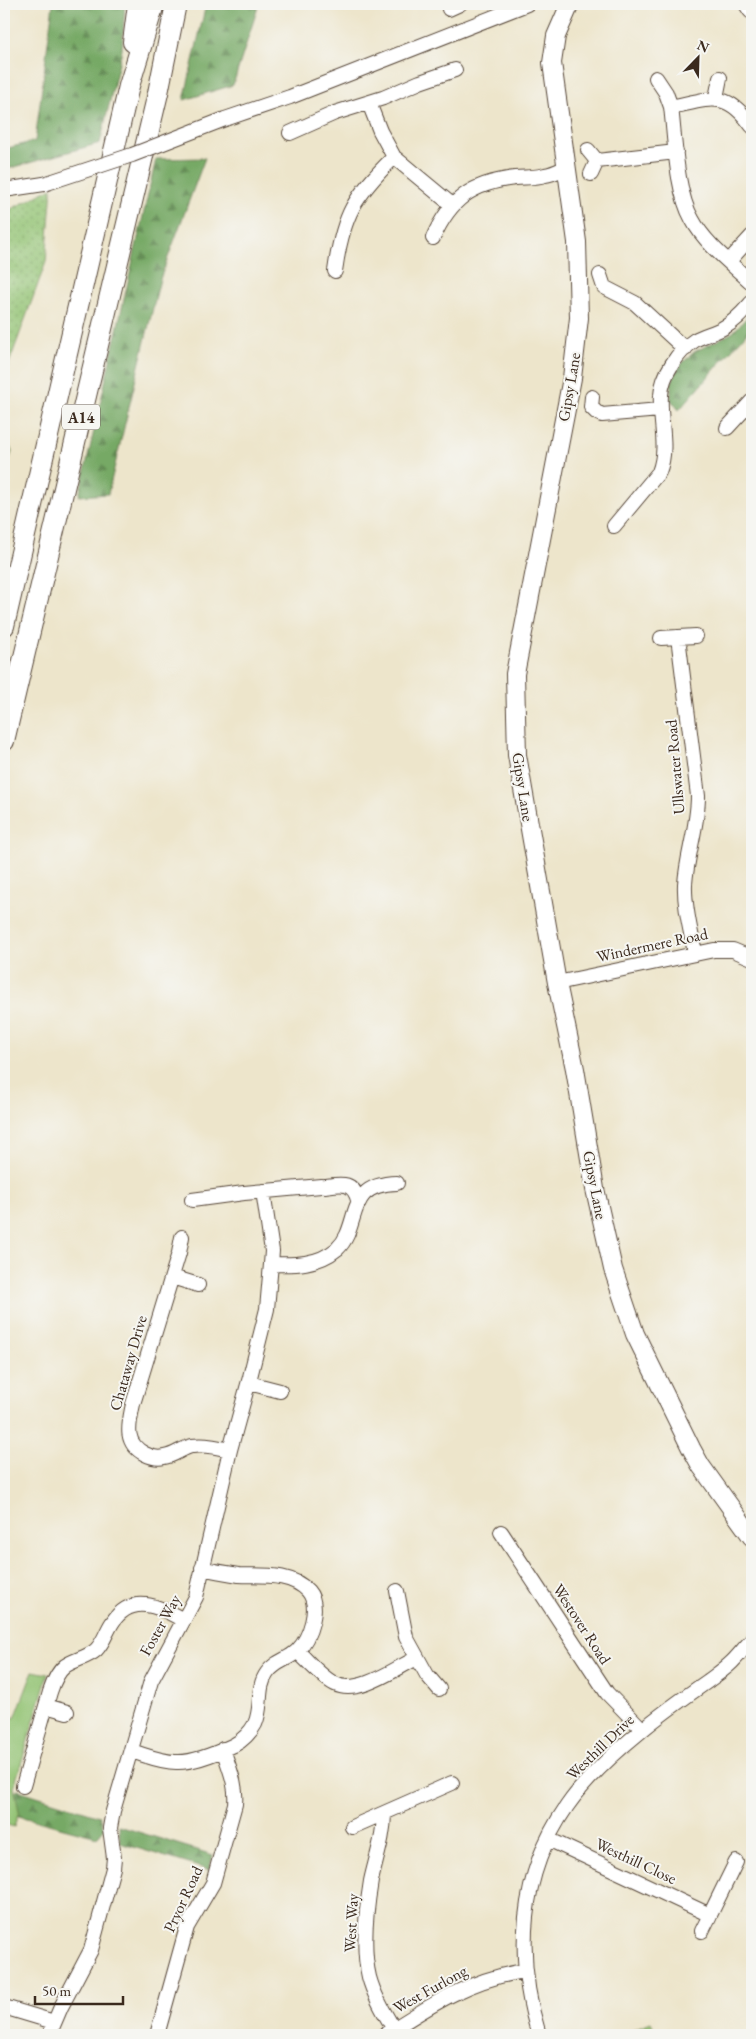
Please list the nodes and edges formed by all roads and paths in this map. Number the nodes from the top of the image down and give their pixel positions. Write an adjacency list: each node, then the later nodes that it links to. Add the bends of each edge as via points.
1 (138, 4): 12 (highway)
2 (154, 4): 12 (highway, A14)
3 (176, 4): 13 (highway, A14)
4 (184, 4): 13 (highway)
5 (527, 4): 25 (street, bridge, via 132,156 44,184)
6 (566, 4): 23 (main road, Gipsy Lane, via 552,63)
7 (748, 4): 8 (main road)
8 (752, 10)
9 (456, 70): 15 (street)
10 (656, 78): 16 (street)
11 (720, 78): 14 (street)
12 (129, 86): 40 (highway, A14)
13 (158, 93): 44 (highway, A14)
14 (716, 98): 16 (street); 17 (street, via 731,104)
15 (368, 103): 18 (street, via 335,113); 21 (street)
16 (671, 107): 20 (street)
17 (752, 126)
18 (290, 133)
19 (588, 150): 22 (street)
20 (676, 152): 22 (street); 29 (street, via 682,194 690,215)
21 (394, 157): 26 (street); 30 (street, via 371,181 349,212)
22 (597, 161): 24 (street)
23 (567, 167): 26 (street, via 545,176 487,183); 47 (main road, Gipsy Lane, via 576,242 577,340 516,674 515,713 518,764)
24 (591, 174)
25 (4, 190)
26 (452, 205): 28 (street)
27 (752, 236): 29 (street)
28 (433, 238)
29 (729, 261): 31 (street)
30 (335, 271)
31 (752, 283)
32 (601, 287): 34 (street, via 635,303)
33 (752, 302): 34 (street, via 724,328)
34 (684, 349): 37 (street, via 668,371 661,392)
35 (592, 397): 37 (street, via 591,407 602,415)
36 (752, 401): 38 (street)
37 (660, 410): 39 (street, via 663,462 659,472)
38 (727, 428)
39 (614, 526)
40 (4, 626)
41 (696, 636): 42 (street)
42 (678, 637): 43 (street); 45 (street, Ullswater Road, via 698,796 698,815 685,885)
43 (660, 638)
44 (4, 742)
45 (695, 953): 46 (street, Windermere Road, via 733,950); 47 (street, Windermere Road)
46 (752, 958)
47 (557, 983): 60 (main road, Gipsy Lane, via 595,1189 613,1269 635,1334 701,1466)
48 (396, 1183): 51 (street, via 385,1183)
49 (263, 1191): 50 (street); 51 (street, via 342,1184 350,1186); 53 (street, Foster Way)
50 (192, 1200)
51 (358, 1200): 53 (street, via 338,1248 308,1263)
52 (182, 1237): 54 (street, Chataway Drive)
53 (271, 1264): 56 (street, Foster Way, via 267,1310)
54 (172, 1277): 55 (street); 58 (street, Chataway Drive, via 134,1404 128,1428 130,1440 138,1450 153,1458 192,1446 208,1445)
55 (198, 1285)
56 (249, 1383): 57 (street); 58 (street, Foster Way)
57 (280, 1391)
58 (230, 1450): 61 (street, Foster Way)
59 (501, 1532): 70 (street, Westover Road, via 607,1693)
60 (752, 1537)
61 (202, 1568): 63 (street, Foster Way, via 196,1597); 65 (street, via 284,1578 304,1587 312,1597 313,1614 309,1632)
62 (397, 1591): 66 (street, via 406,1637)
63 (183, 1620): 68 (street, via 158,1607 148,1605 128,1609 113,1622 95,1651 60,1671); 72 (street, Foster Way, via 151,1681)
64 (752, 1640): 70 (street, Westhill Drive, via 731,1663)
65 (297, 1651): 66 (street, via 328,1680 344,1688 372,1681); 71 (street, via 272,1666 260,1686 259,1711 254,1724 235,1745)
66 (417, 1658): 67 (street)
67 (438, 1689)
68 (46, 1706): 69 (street); 74 (street)
69 (67, 1712)
70 (642, 1729): 77 (street, Westhill Drive, via 587,1780)
71 (223, 1749): 72 (street, via 175,1762); 85 (street, Pryor Road, via 236,1792 235,1804 213,1883 187,1927)
72 (131, 1751): 83 (street, Foster Way, via 110,1828 113,1868 91,1950)
73 (452, 1783): 75 (street)
74 (23, 1786)
75 (384, 1813): 76 (street); 84 (street, West Way, via 384,1830 371,1882 366,1958 369,1977)
76 (352, 1827)
77 (548, 1839): 79 (street, Westhill Close); 81 (street, Westhill Drive, via 534,1875 528,1905)
78 (736, 1862): 79 (street)
79 (710, 1915): 80 (street)
80 (702, 1931)
81 (524, 1971): 84 (street, West Furlong, via 490,1978 454,1992); 86 (street, Westhill Drive)
82 (4, 2007): 83 (street)
83 (52, 2029)
84 (389, 2032)
85 (156, 2035)
86 (539, 2035)

